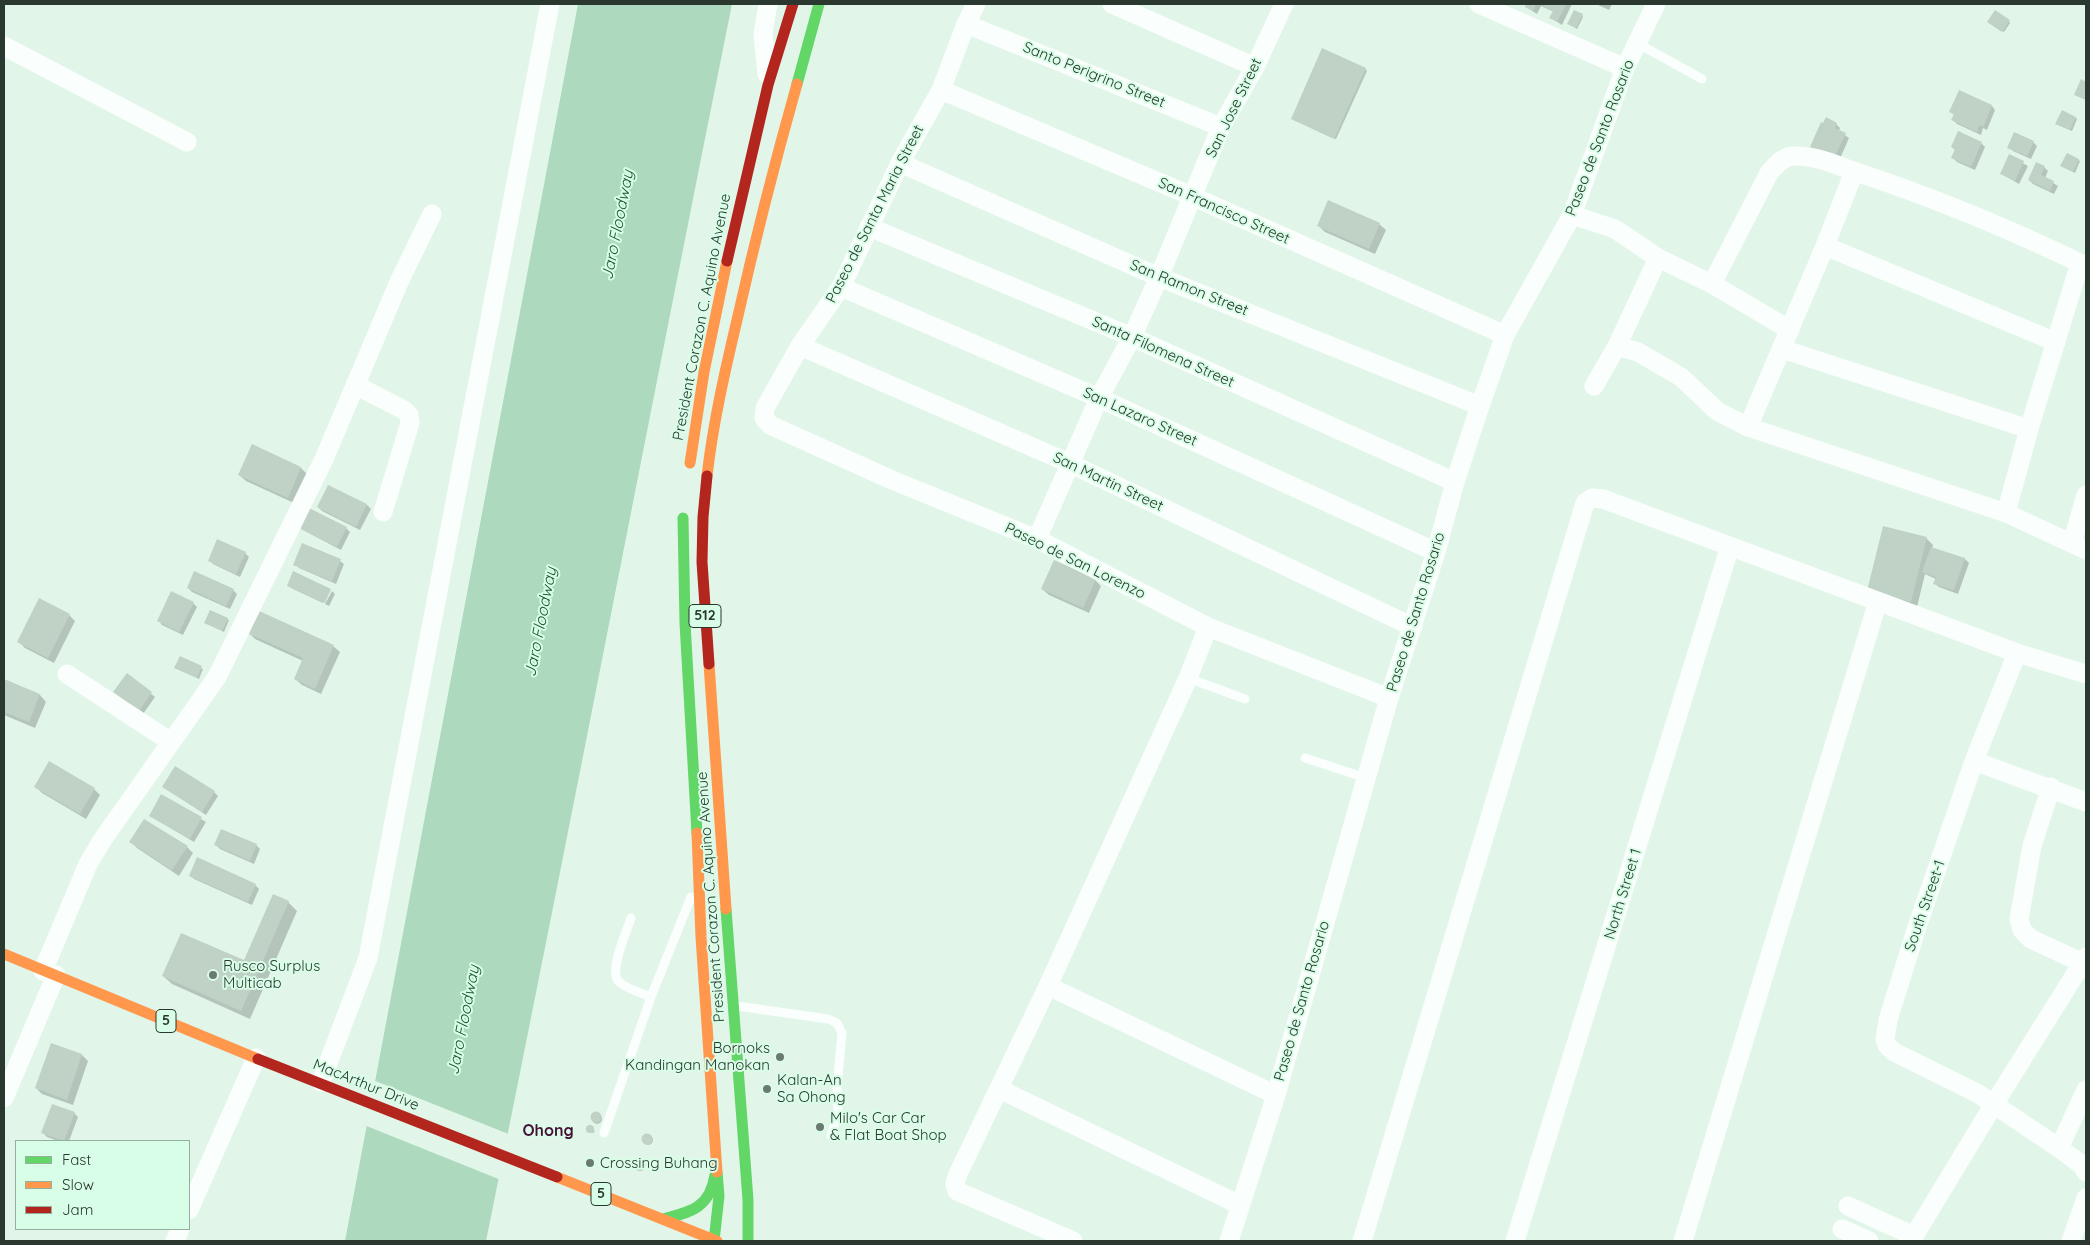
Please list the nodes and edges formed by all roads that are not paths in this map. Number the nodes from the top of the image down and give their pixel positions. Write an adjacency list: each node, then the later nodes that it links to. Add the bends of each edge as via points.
1 (550, 4): 87 (street, via 368,958)
2 (768, 4): 16 (street, via 763,34)
3 (793, 4): 16 (main road, President Corazon C. Aquino Avenue)
4 (819, 4): 20 (main road, President Corazon C. Aquino Avenue / 512)
5 (976, 4): 10 (street, Paseo de Santa Maria Street)
6 (1112, 4): 13 (street)
7 (1284, 4): 13 (street, San Jose Street)
8 (1479, 4): 14 (street)
9 (1656, 4): 11 (street, Paseo de Santo Rosario)
10 (966, 24): 17 (street, Paseo de Santa Maria Street); 19 (street, Santo Perigrino Street)
11 (1637, 43): 14 (street, Paseo de Santo Rosario); 15 (lane)
12 (4, 46): 21 (street)
13 (1255, 67): 19 (street, San Jose Street)
14 (1625, 68): 26 (street, Paseo de Santo Rosario)
15 (1702, 79)
16 (768, 85): 18 (main road, President Corazon C. Aquino Avenue)
17 (940, 90): 22 (street, Paseo de Santa Maria Street); 24 (street, San Francisco Street)
18 (760, 126): 20 (main road, via 761,134 767,140); 49 (main road, President Corazon C. Aquino Avenue, via 740,201 706,362)
19 (1222, 127): 24 (street, San Jose Street)
20 (782, 133): 62 (main road, President Corazon C. Aquino Avenue / 512, via 711,442 702,536)
21 (187, 142)
22 (900, 163): 27 (street, Paseo de Santa Maria Street); 31 (street, San Ramon Street)
23 (1854, 172): 28 (street); 30 (street, via 1985,220); 32 (street, via 1823,160 1793,156 1781,160 1769,173)
24 (1194, 197): 31 (street, San Jose Street); 35 (street, San Francisco Street)
25 (432, 214): 41 (street)
26 (1572, 215): 29 (street, via 1615,229); 35 (street, Paseo de Santo Rosario)
27 (869, 227): 33 (street, Paseo de Santa Maria Street); 36 (street, Santa Filomena Street)
28 (1826, 246): 34 (street); 37 (street)
29 (1658, 258): 32 (street); 39 (street)
30 (2083, 264): 37 (street)
31 (1159, 277): 36 (street, San Jose Street); 44 (street, San Ramon Street)
32 (1712, 284): 34 (street)
33 (841, 286): 38 (street, Paseo de Santa Maria Street); 43 (street, San Lazaro Street)
34 (1790, 330): 40 (street)
35 (1505, 335): 44 (street, Paseo de Santo Rosario)
36 (1132, 337): 43 (street, San Jose Street); 50 (street, Santa Filomena Street)
37 (2056, 342): 47 (street)
38 (800, 346): 45 (street, Paseo de Santa Maria Street, via 764,408); 48 (street, San Martin Street)
39 (1617, 346): 42 (street); 46 (street, via 1638,352 1681,377 1717,411)
40 (1782, 349): 46 (street); 47 (street)
41 (355, 386): 53 (street, via 409,415 410,423); 71 (street, via 324,458 217,678)
42 (1594, 386)
43 (1099, 398): 48 (street, San Jose Street); 58 (street, San Lazaro Street)
44 (1480, 406): 50 (street, Paseo de Santo Rosario)
45 (764, 418): 55 (street, Paseo de San Lorenzo, via 770,426)
46 (1748, 427): 54 (street)
47 (2029, 429): 54 (street)
48 (1069, 463): 55 (street, San Jose Street); 61 (street, San Martin Street)
49 (688, 479)
50 (1455, 482): 58 (street, Paseo de Santo Rosario)
51 (2086, 495): 57 (street)
52 (684, 508): 63 (main road, President Corazon C. Aquino Avenue / 512, via 682,562)
53 (383, 512)
54 (2006, 513): 57 (street)
55 (1037, 539): 60 (street, Paseo de San Lorenzo)
56 (1730, 546): 59 (street); 112 (street, via 1602,499 1592,498 1585,503); 113 (street, North Street 1)
57 (2079, 547)
58 (1436, 552): 61 (street, Paseo de Santo Rosario)
59 (1878, 601): 64 (street); 114 (street)
60 (1208, 627): 67 (street); 69 (street, Paseo de San Lorenzo)
61 (1413, 627): 69 (street, Paseo de Santo Rosario)
62 (708, 640): 68 (main road, President Corazon C. Aquino Avenue / 512); 85 (main road, President Corazon C. Aquino Avenue / 512)
63 (687, 643): 68 (main road, President Corazon C. Aquino Avenue / 512); 77 (main road, President Corazon C. Aquino Avenue / 512)
64 (2017, 653): 66 (street); 73 (street, South Street-1)
65 (67, 674): 71 (street)
66 (2086, 674)
67 (1188, 678): 70 (lane); 83 (street)
68 (699, 681): 78 (main road)
69 (1389, 698): 74 (street, Paseo de Santo Rosario)
70 (1245, 700)
71 (171, 742): 82 (street, via 88,864)
72 (1305, 758): 74 (lane)
73 (1974, 761): 75 (street); 92 (street, South Street-1, via 1916,930 1888,1020 1886,1039 1894,1052)
74 (1366, 778): 90 (street, Paseo de Santo Rosario)
75 (2050, 787): 76 (street); 81 (street, via 2032,846 2019,919 2022,930 2031,939)
76 (2086, 802)
77 (699, 875): 84 (lane); 96 (main road, President Corazon C. Aquino Avenue / 512)
78 (713, 897)
79 (632, 918): 84 (lane, via 614,974 618,982)
80 (4, 954): 82 (main road, MacArthur Drive / 5)
81 (2085, 960): 92 (street)
82 (50, 973): 86 (main road, MacArthur Drive / 5); 91 (street)
83 (1048, 986): 88 (street); 90 (street)
84 (651, 997): 93 (lane)
85 (734, 1006): 94 (lane, via 837,1023 842,1033 837,1087 839,1100); 99 (main road, President Corazon C. Aquino Avenue / 512)
86 (256, 1058): 87 (main road, MacArthur Drive / 5); 102 (street)
87 (325, 1084): 103 (main road, MacArthur Drive / 5)
88 (999, 1089): 100 (street); 110 (street, via 957,1176 957,1191)
89 (2086, 1090): 95 (street)
90 (1276, 1095): 100 (street, Paseo de Santo Rosario)
91 (4, 1098)
92 (1994, 1104): 95 (street, South Street-1); 106 (street)
93 (604, 1133)
94 (831, 1136)
95 (2059, 1148): 97 (street, South Street-1, via 2082,1165)
96 (716, 1167): 103 (main road, via 714,1189 705,1202); 108 (main road, President Corazon C. Aquino Avenue / 512, via 719,1196)
97 (2086, 1172)
98 (2086, 1198): 116 (street)
99 (748, 1200): 105 (main road, via 753,1220); 109 (main road, President Corazon C. Aquino Avenue / 512)
100 (1240, 1205): 111 (street, Paseo de Santo Rosario)
101 (1848, 1206): 106 (street)
102 (190, 1208)
103 (668, 1222): 107 (main road); 108 (main road, MacArthur Drive / 5)
104 (1842, 1229): 115 (street)
105 (761, 1233)
106 (1912, 1239)
107 (681, 1241)
108 (715, 1241)
109 (748, 1241)
110 (1073, 1241)
111 (1229, 1241)
112 (1362, 1241)
113 (1516, 1241)
114 (1683, 1241)
115 (1869, 1241)
116 (2071, 1241)

